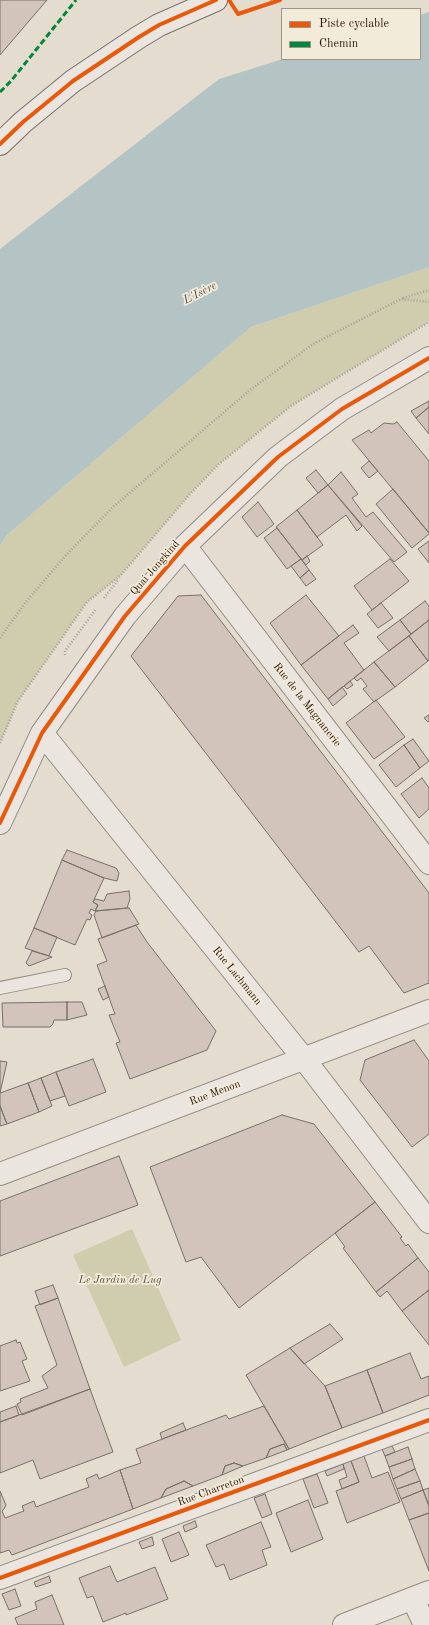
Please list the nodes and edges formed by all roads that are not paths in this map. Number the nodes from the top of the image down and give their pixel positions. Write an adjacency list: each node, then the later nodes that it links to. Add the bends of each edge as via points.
1 (216, 0): 2 (street, via 159,25 73,81)
2 (0, 144)
3 (429, 358): 4 (street, Quai Jongkind, via 342,409 278,457)
4 (186, 546): 5 (street, Quai Jongkind, via 125,616); 7 (street, Rue de la Magnanerie)
5 (42, 733): 6 (street, Quai Jongkind); 11 (street, Rue Lachmann)
6 (0, 823)
7 (429, 863)
8 (65, 975): 9 (lane)
9 (0, 988)
10 (429, 1011): 11 (street, Rue Menon)
11 (304, 1059): 12 (street, Rue Menon); 13 (street, Rue Lachmann)
12 (0, 1174)
13 (429, 1222)
14 (429, 1420): 15 (street, Rue Charreton)
15 (0, 1578)
16 (421, 1596): 17 (street); 18 (street)
17 (344, 1625)
18 (425, 1625)

